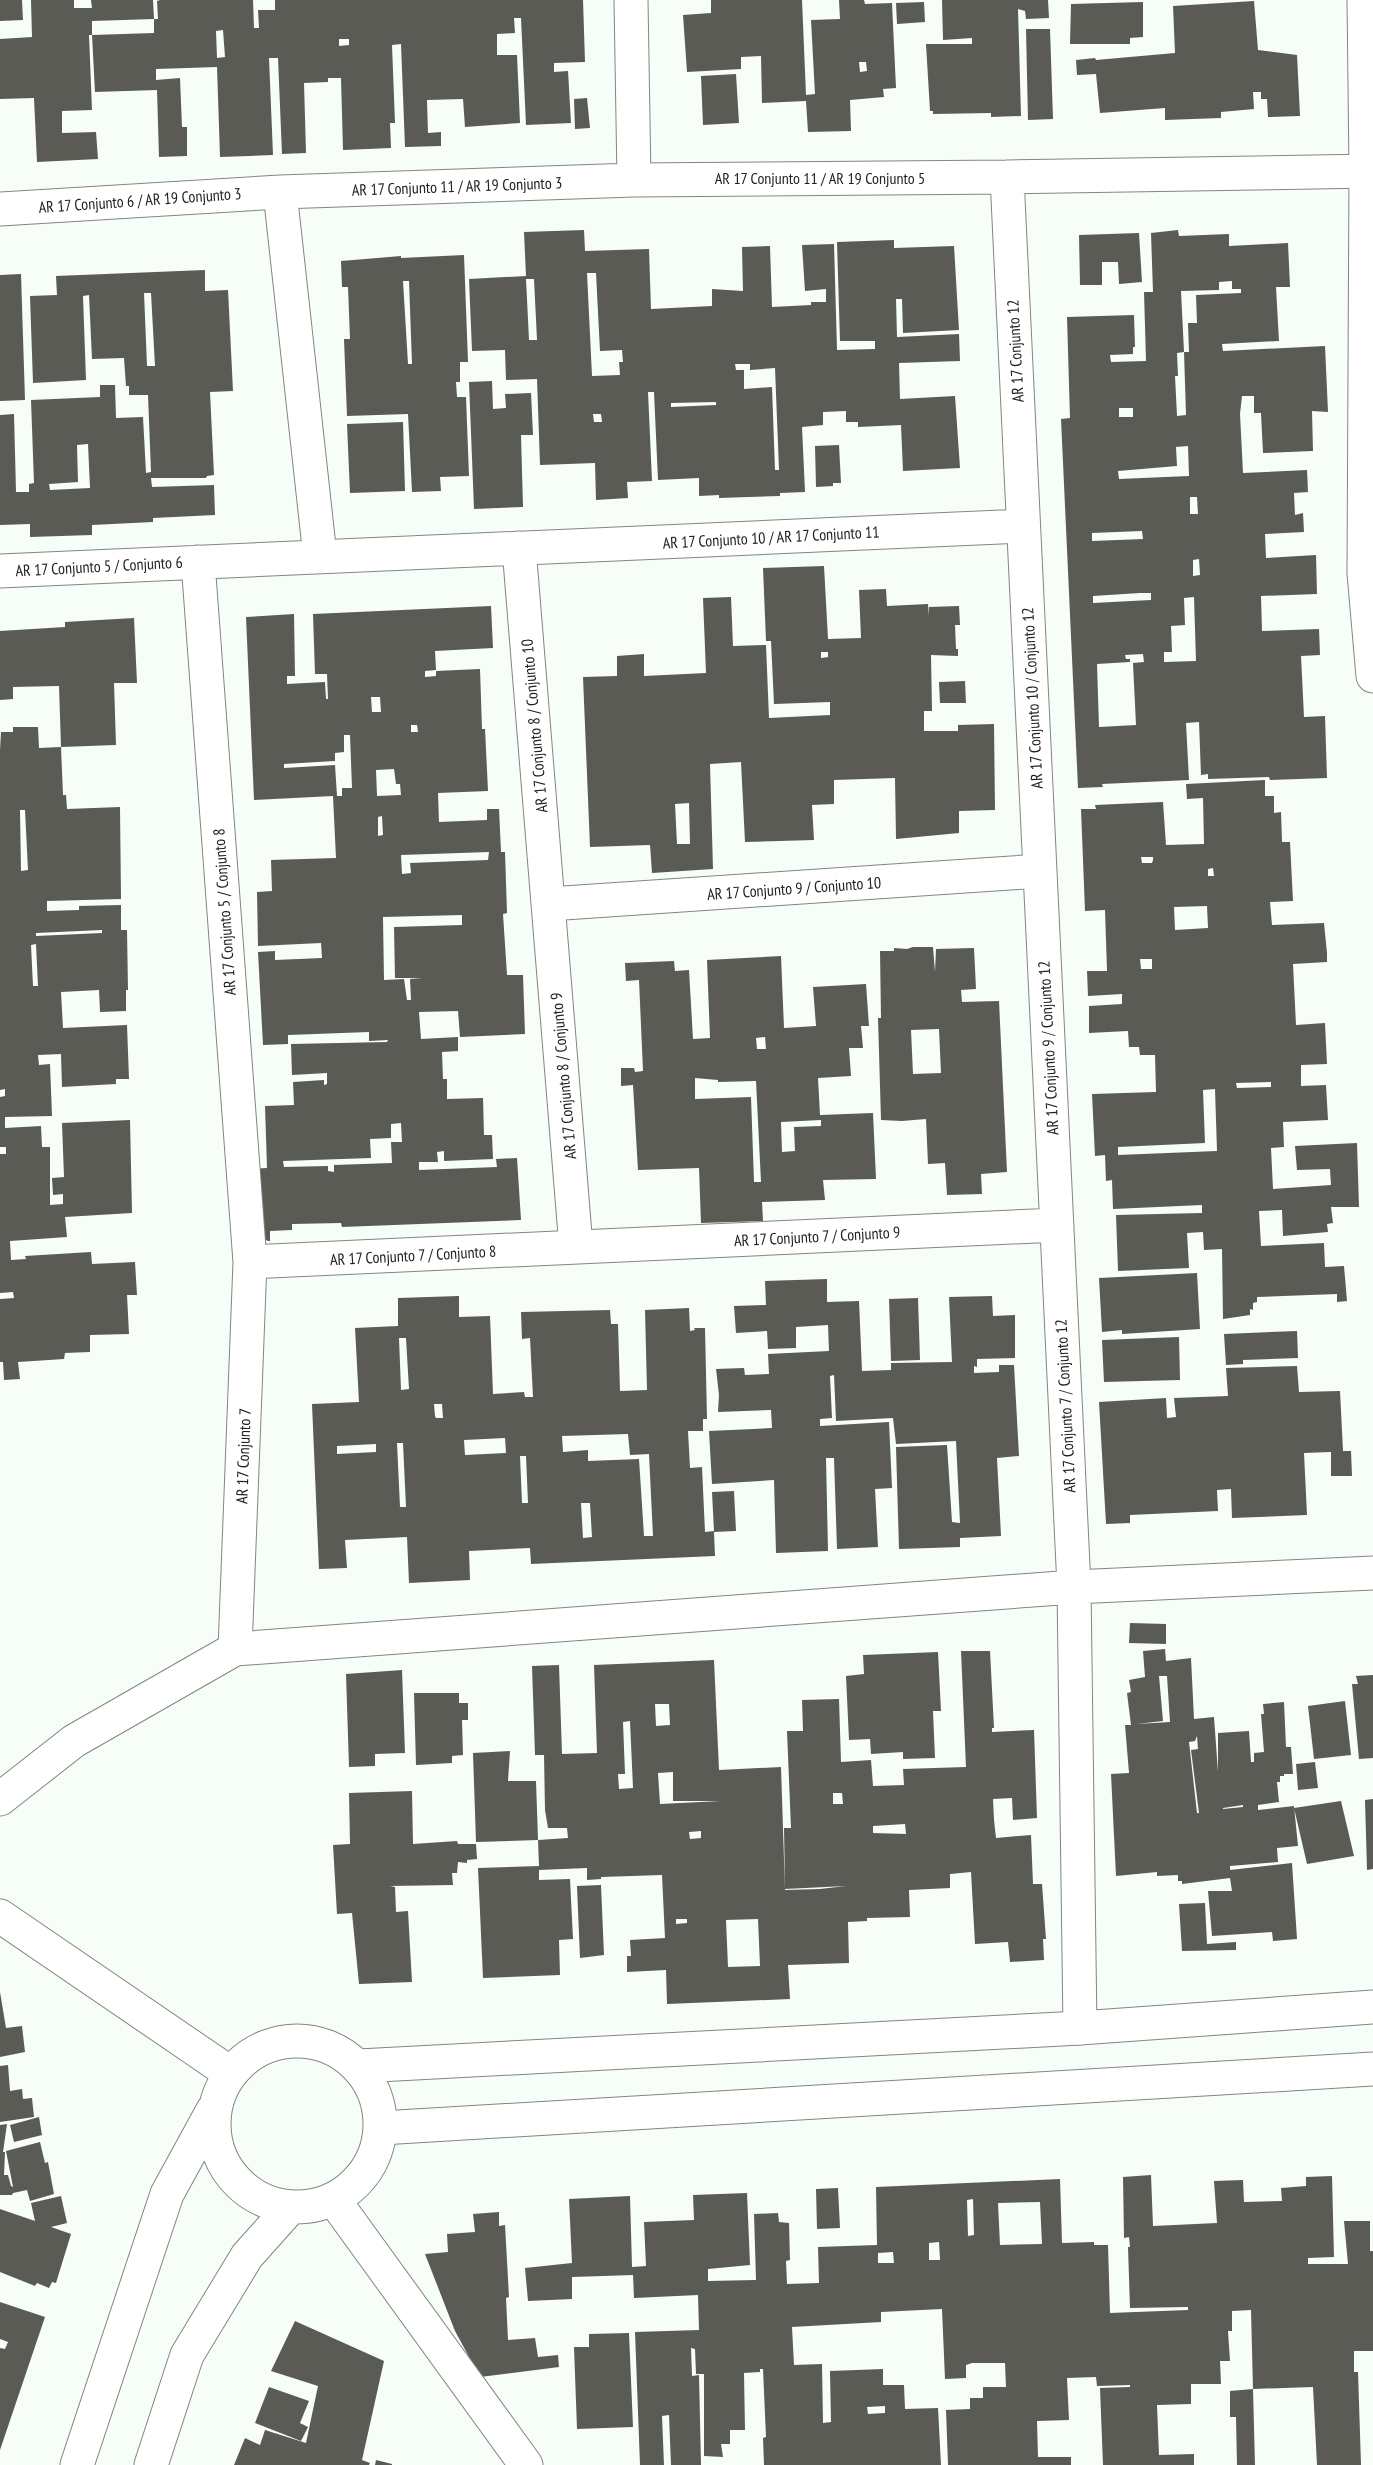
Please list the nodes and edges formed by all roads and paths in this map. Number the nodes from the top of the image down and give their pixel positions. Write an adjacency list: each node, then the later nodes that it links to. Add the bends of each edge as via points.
1 (631, 0): 5 (street)
2 (1364, 0): 3 (street)
3 (1370, 171): 4 (street, AR 17 Conjunto 11 / AR 19 Conjunto 5); 13 (street)
4 (1007, 177): 5 (street, AR 17 Conjunto 11 / AR 19 Conjunto 5); 8 (street, AR 17 Conjunto 12)
5 (633, 180): 6 (street, AR 17 Conjunto 11 / AR 19 Conjunto 3)
6 (280, 192): 7 (street, AR 17 Conjunto 6 / AR 19 Conjunto 3); 10 (street)
7 (0, 209)
8 (1023, 526): 9 (street, AR 17 Conjunto 10 / AR 17 Conjunto 11); 15 (street, AR 17 Conjunto 10 / Conjunto 12)
9 (519, 548): 10 (street, AR 17 Conjunto 10 / AR 17 Conjunto 11); 16 (street, AR 17 Conjunto 8 / Conjunto 10)
10 (320, 556): 11 (street, AR 17 Conjunto 5 / Conjunto 6)
11 (198, 562): 12 (street, AR 17 Conjunto 5 / Conjunto 6); 19 (street, AR 17 Conjunto 5 / Conjunto 8)
12 (0, 571)
13 (1369, 572): 14 (street)
14 (1373, 676)
15 (1040, 871): 16 (street, AR 17 Conjunto 9 / Conjunto 10); 17 (street, AR 17 Conjunto 9 / Conjunto 12)
16 (549, 904): 18 (street, AR 17 Conjunto 8 / Conjunto 9)
17 (1057, 1225): 18 (street, AR 17 Conjunto 7 / Conjunto 9); 21 (street, AR 17 Conjunto 7 / Conjunto 12)
18 (576, 1247): 19 (street, AR 17 Conjunto 7 / Conjunto 8)
19 (250, 1262): 22 (street, AR 17 Conjunto 7)
20 (1373, 1573): 21 (street)
21 (1074, 1587): 22 (street); 26 (street, AR 17 Conjunto 7 / Conjunto 12)
22 (235, 1649): 23 (street, via 74,1741)
23 (0, 1799)
24 (0, 1916): 29 (street)
25 (1373, 2007): 26 (street)
26 (1080, 2028): 27 (street)
27 (359, 2066): 29 (street, via 335,2049 308,2041 278,2042 252,2053); 31 (street, via 376,2094)
28 (1373, 2069): 31 (street)
29 (230, 2073): 30 (street)
30 (213, 2110): 33 (street, via 214,2145 229,2176 256,2199); 34 (street, via 167,2194)
31 (381, 2128): 32 (street, via 375,2157 358,2182)
32 (334, 2200): 33 (street); 36 (street)
33 (289, 2209): 35 (street, via 247,2256 187,2355)
34 (77, 2465)
35 (151, 2465)
36 (525, 2465)

